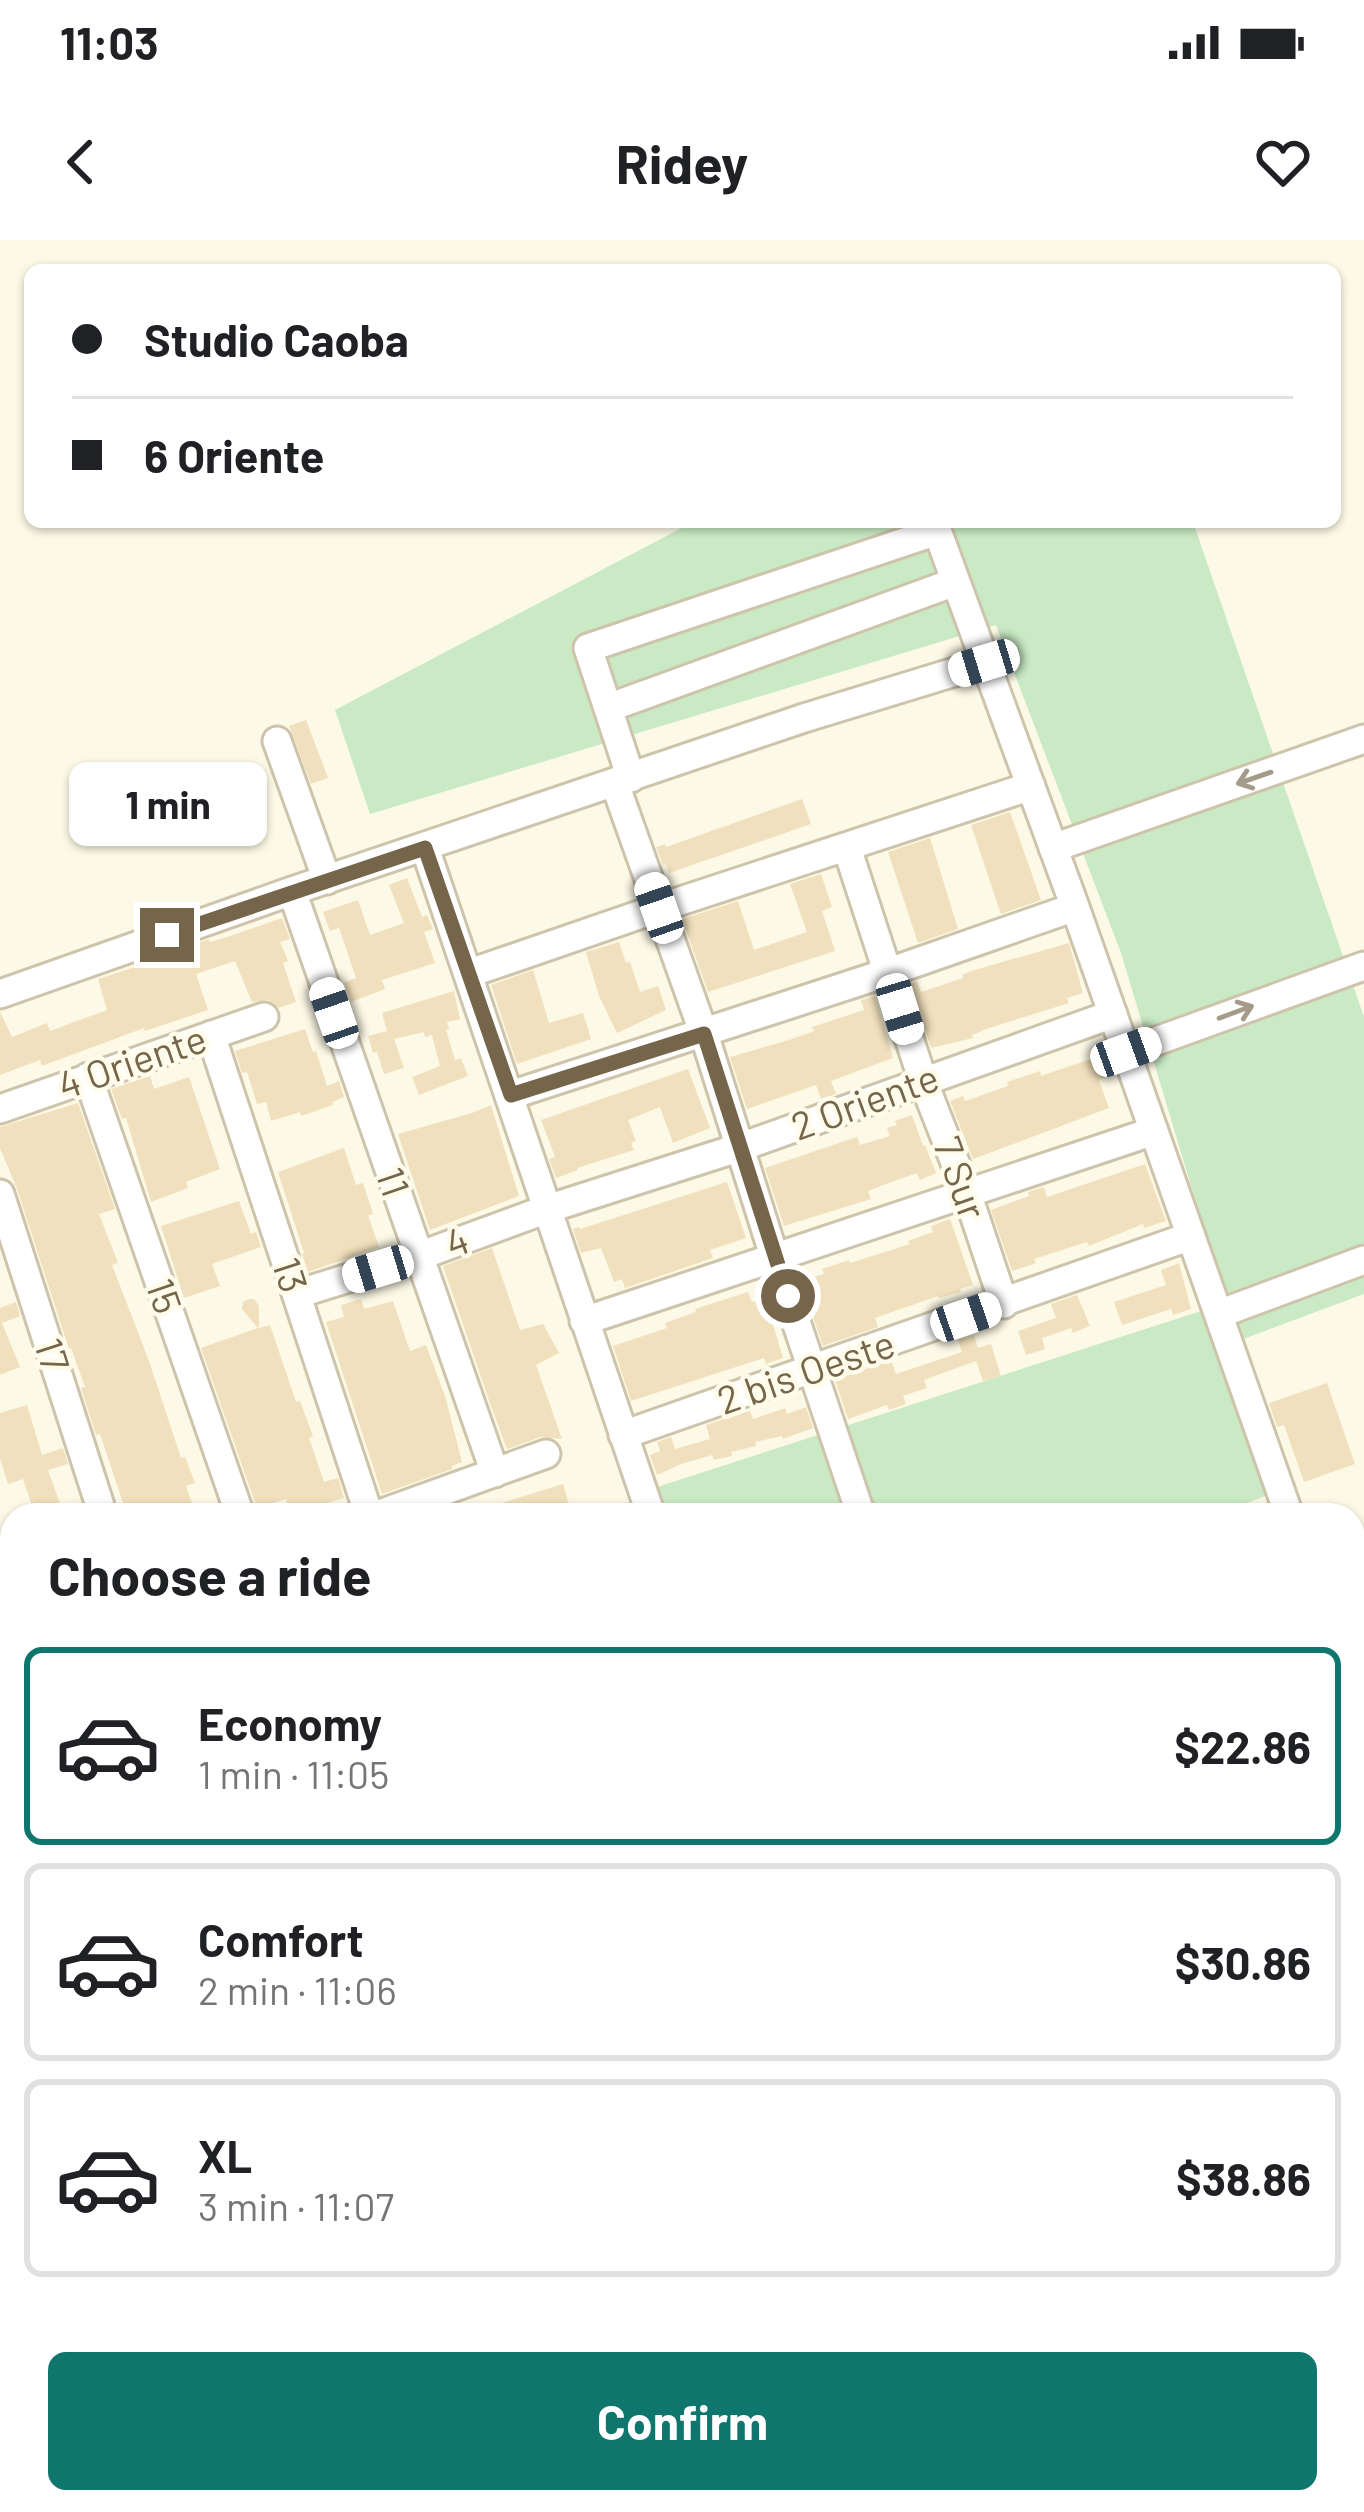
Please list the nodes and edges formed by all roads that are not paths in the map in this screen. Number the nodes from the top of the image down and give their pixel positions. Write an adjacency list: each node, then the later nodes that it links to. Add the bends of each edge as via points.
1 (929, 528): 5 (street, via 588,649)
2 (936, 528): 3 (street)
3 (956, 582): 4 (street); 5 (street)
4 (984, 663): 8 (street); 9 (street)
5 (608, 707): 8 (street)
6 (1364, 740): 12 (street, one-way to 12)
7 (277, 741): 13 (street)
8 (623, 781): 10 (street); 16 (street)
9 (1030, 786): 11 (street); 12 (street)
10 (425, 848): 13 (street); 19 (street)
11 (848, 848): 16 (street); 18 (street, 7 Sur)
12 (1053, 848): 15 (street)
13 (327, 880): 14 (street)
14 (292, 891): 20 (street); 36 (street, 11)
15 (1076, 907): 18 (street); 21 (street)
16 (659, 908): 19 (street); 24 (street)
17 (1364, 966): 25 (street, one-way to 17)
18 (889, 972): 24 (street); 27 (street, 7 Sur)
19 (470, 973): 28 (street)
20 (0, 994)
21 (1113, 1014): 25 (street); 27 (street, 2 Oriente)
22 (264, 1017): 23 (street, 4 Oriente)
23 (211, 1034): 26 (street, 4 Oriente); 39 (street, 13)
24 (704, 1034): 28 (street); 31 (street)
25 (1126, 1052): 30 (street)
26 (88, 1077): 29 (street, 4 Oriente); 48 (street, 15)
27 (923, 1082): 31 (street, 2 Oriente); 32 (street, 7 Sur)
28 (511, 1095): 34 (street)
29 (0, 1108)
30 (1154, 1131): 32 (street); 35 (street)
31 (741, 1147): 34 (street, 2 Oriente); 37 (street)
32 (967, 1193): 37 (street); 40 (street, 7 Sur)
33 (0, 1194): 47 (street, 17)
34 (547, 1209): 36 (street, 4); 42 (street)
35 (1191, 1236): 40 (street, 2 bis Oeste); 41 (street)
36 (419, 1256): 39 (street, 4); 46 (street, 11)
37 (775, 1258): 42 (street); 43 (street)
38 (1364, 1260): 41 (street)
39 (297, 1294): 49 (street, 13)
40 (1004, 1304): 43 (street, 2 bis Oeste)
41 (1219, 1314): 53 (street)
42 (584, 1321): 44 (street)
43 (814, 1370): 44 (street, 2 bis Oeste); 52 (street)
44 (623, 1435): 51 (street)
45 (546, 1454): 46 (street)
46 (495, 1473): 50 (street)
47 (99, 1503)
48 (236, 1503)
49 (370, 1503)
50 (409, 1503)
51 (648, 1503)
52 (857, 1503)
53 (1285, 1503)

